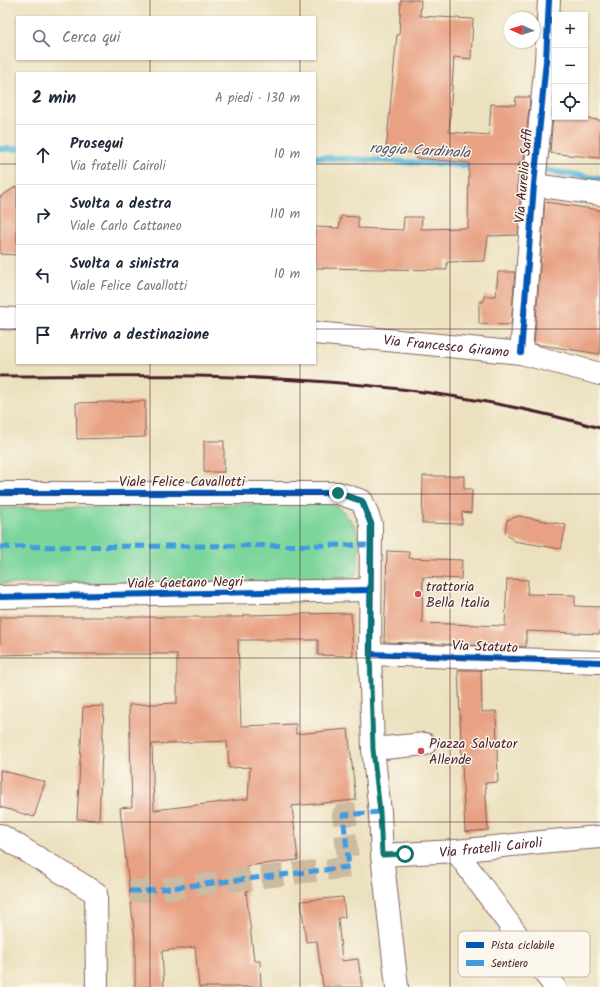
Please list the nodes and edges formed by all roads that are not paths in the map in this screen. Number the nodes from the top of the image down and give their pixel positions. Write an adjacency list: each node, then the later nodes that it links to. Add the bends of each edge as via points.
1 (549, 0): 2 (street, Via Aurelio Saffi)
2 (534, 186): 3 (street); 7 (street, Via Aurelio Saffi)
3 (600, 194)
4 (0, 318): 5 (street)
5 (16, 319)
6 (316, 333): 7 (street, Via Francesco Giramo)
7 (521, 353): 8 (street, Via Francesco Giramo)
8 (600, 374)
9 (0, 494): 10 (street, Viale Felice Cavallotti, via 338,493 362,501 371,524)
10 (370, 590): 11 (street, Viale Gaetano Negri); 12 (street)
11 (0, 597)
12 (370, 654): 13 (street, Via Statuto); 15 (street)
13 (600, 662)
14 (425, 744): 15 (street)
15 (373, 749): 19 (street)
16 (0, 835): 22 (street, via 96,893)
17 (600, 837): 18 (street, Via fratelli Cairoli)
18 (456, 851): 19 (street, Via fratelli Cairoli); 20 (street)
19 (382, 855): 23 (street)
20 (514, 931)
21 (548, 977): 24 (street)
22 (97, 987)
23 (397, 987)
24 (555, 987)

